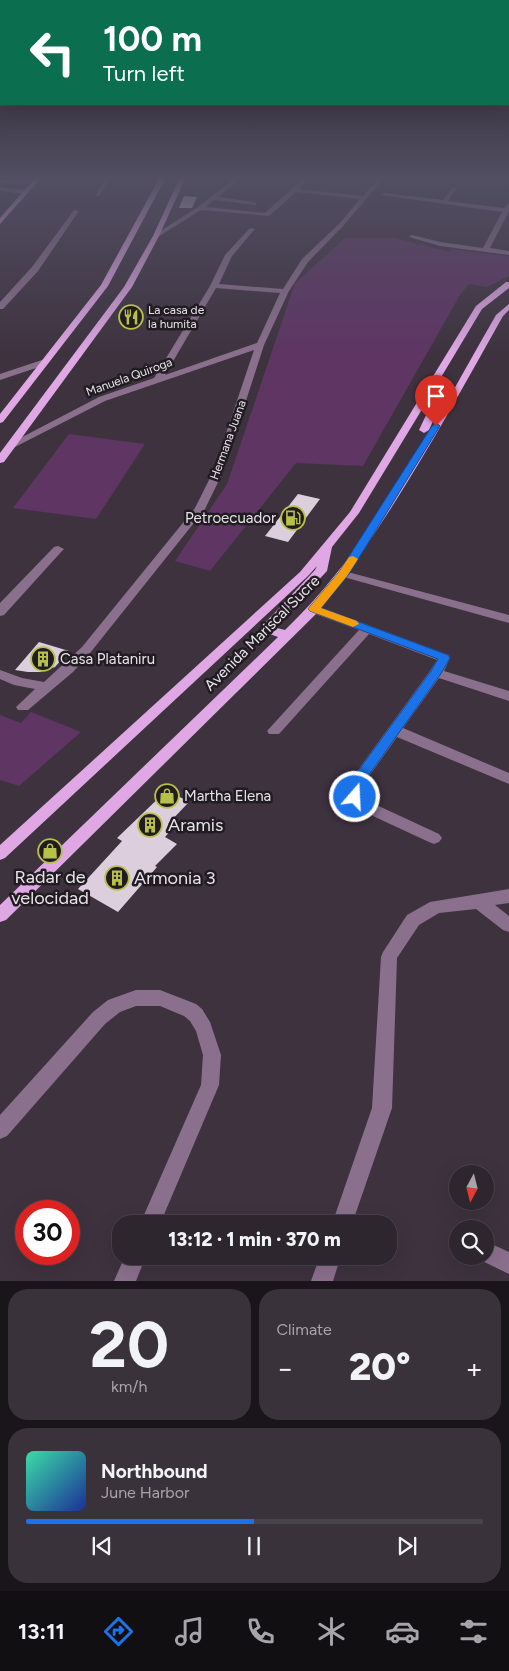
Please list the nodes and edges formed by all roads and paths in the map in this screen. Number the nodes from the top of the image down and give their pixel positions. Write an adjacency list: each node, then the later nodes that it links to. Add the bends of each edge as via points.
1 (156, 236): 22 (main road, via 128,287)
2 (58, 237): 14 (street, via 35,269)
3 (132, 237): 16 (main road, via 104,286)
4 (245, 237): 11 (street, via 229,255)
5 (328, 237): 12 (street, Hermana Juana, via 305,261)
6 (412, 237): 8 (street)
7 (492, 237): 8 (street)
8 (486, 249): 9 (street)
9 (509, 253)
10 (509, 284): 20 (main road, Avenida Mariscal Sucre, via 479,308)
11 (214, 286): 12 (street); 18 (street)
12 (285, 291): 15 (street, Hermana Juana)
13 (509, 306): 23 (main road, Avenida Mariscal Sucre, via 500,315)
14 (0, 307)
15 (260, 345): 18 (street, Manuela Quiroga); 35 (street, Hermana Juana, via 218,472 200,509 86,650)
16 (45, 362): 17 (street); 19 (main road)
17 (0, 377): 19 (street, via 21,380)
18 (157, 380): 22 (street, Manuela Quiroga, via 102,399)
19 (27, 385): 21 (main road)
20 (417, 409): 23 (main road, via 431,408 434,412 417,442); 25 (main road, Avenida Mariscal Sucre, via 354,512)
21 (0, 420)
22 (12, 444): 24 (main road)
23 (418, 458): 27 (main road, Avenida Mariscal Sucre)
24 (0, 460)
25 (328, 544): 32 (main road, via 321,571 270,624 271,630); 42 (main road, Avenida Mariscal Sucre, via 304,574)
26 (58, 549): 29 (street)
27 (344, 574): 28 (main road, Avenida Mariscal Sucre); 30 (street)
28 (314, 609): 31 (street); 32 (main road, Avenida Mariscal Sucre)
29 (0, 612)
30 (509, 619)
31 (367, 629): 33 (street, via 444,658); 39 (street)
32 (288, 634): 45 (main road, Avenida Mariscal Sucre)
33 (436, 673): 36 (street); 38 (street)
34 (0, 674): 35 (street, via 19,682)
35 (46, 687): 37 (street, Hermana Juana)
36 (509, 696)
37 (23, 707)
38 (394, 730): 40 (street); 41 (street, via 355,785 355,797 365,806)
39 (274, 731)
40 (509, 779)
41 (434, 838)
42 (0, 854)
43 (509, 896): 44 (street)
44 (479, 902): 46 (street); 49 (street, via 436,908 413,920 389,957 382,1108)
45 (0, 915)
46 (509, 925)
47 (0, 1129): 48 (street, via 99,1018 114,1006 136,998 160,998 190,1010 204,1028 212,1055 210,1085)
48 (154, 1215)
49 (345, 1215)
50 (494, 1256): 51 (street)
51 (509, 1263)
52 (132, 1265): 54 (street)
53 (328, 1265): 55 (street)
54 (125, 1281)
55 (322, 1281)

